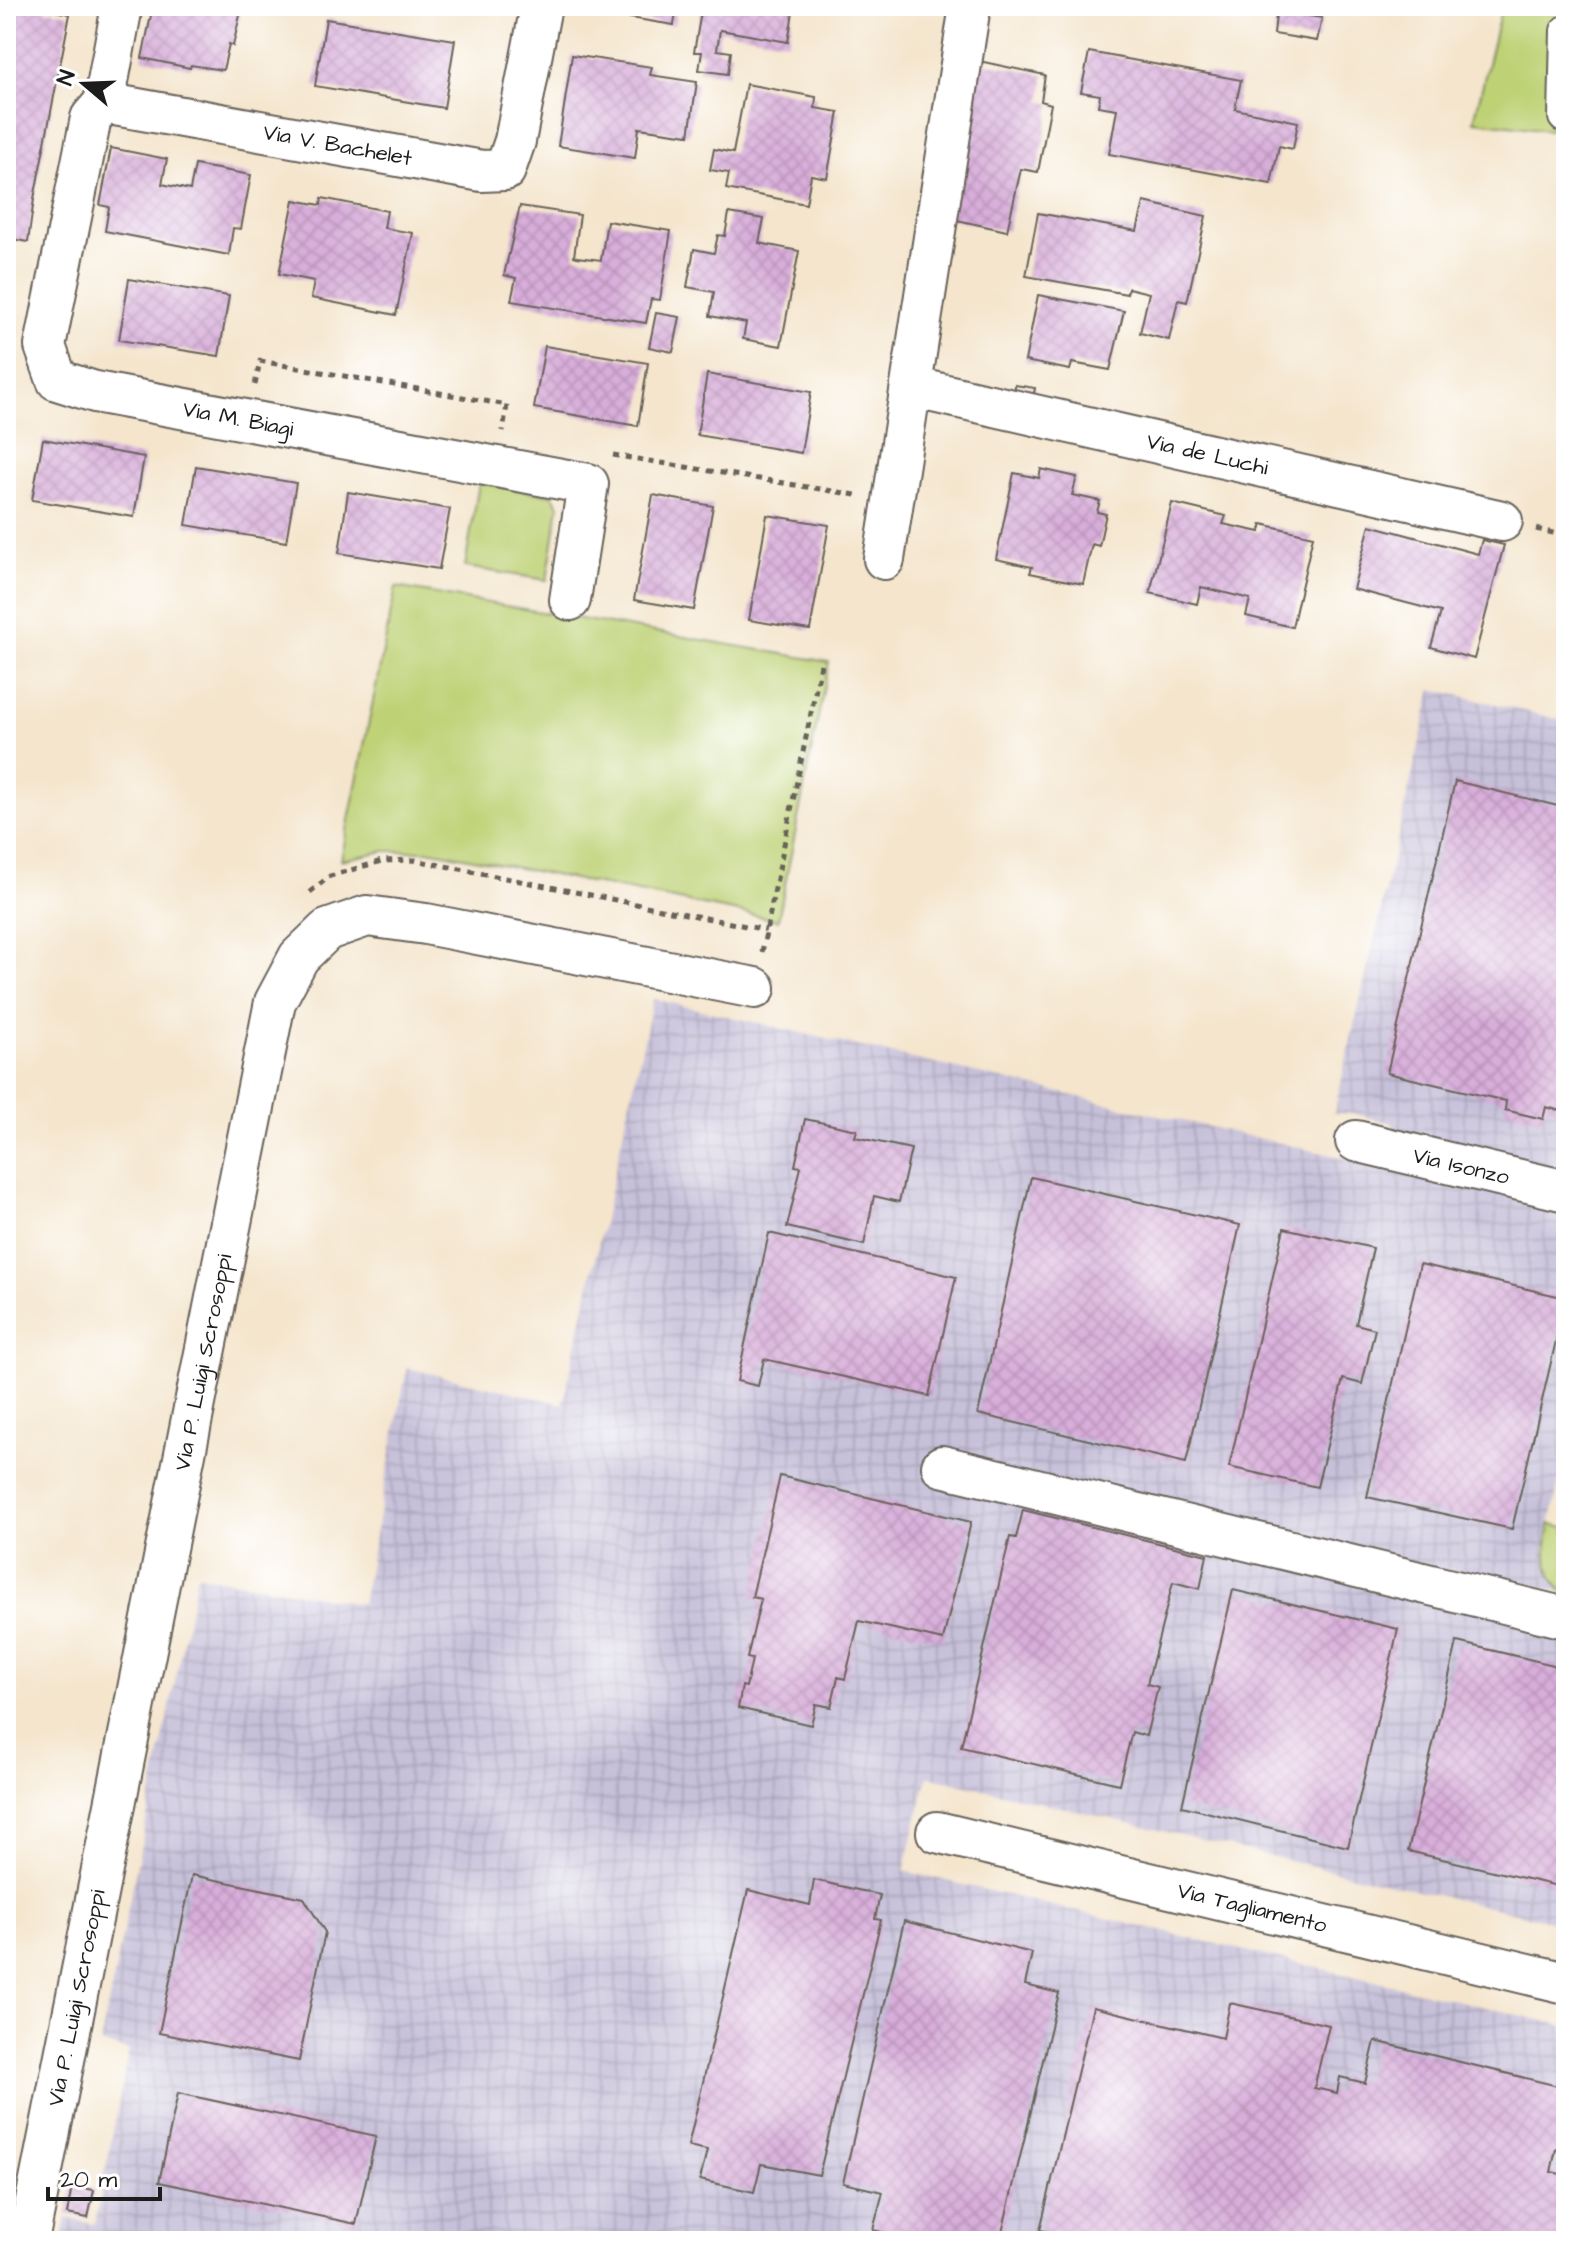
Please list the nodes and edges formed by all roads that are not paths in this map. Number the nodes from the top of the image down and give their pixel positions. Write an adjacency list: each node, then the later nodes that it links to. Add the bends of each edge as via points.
1 (122, 6): 5 (street)
2 (541, 6): 5 (street, Via V. Bachelet, via 505,170 482,171)
3 (970, 6): 7 (street)
4 (1566, 31): 6 (street)
5 (104, 103): 10 (street, Via M. Biagi, via 91,118 45,346 57,380 95,392 588,484)
6 (1564, 117)
7 (911, 387): 8 (street, Via de Luchi); 9 (street)
8 (1502, 521)
9 (884, 559)
10 (570, 600)
11 (755, 988): 18 (street, Via P. Luigi Scrosoppi, via 367,916 327,930 299,957 275,1002)
12 (1356, 1141): 13 (street, Via Isonzo)
13 (1566, 1191)
14 (942, 1466): 15 (street)
15 (1566, 1618)
16 (937, 1832): 17 (street, Via Tagliamento)
17 (1566, 1983)
18 (28, 2241)

